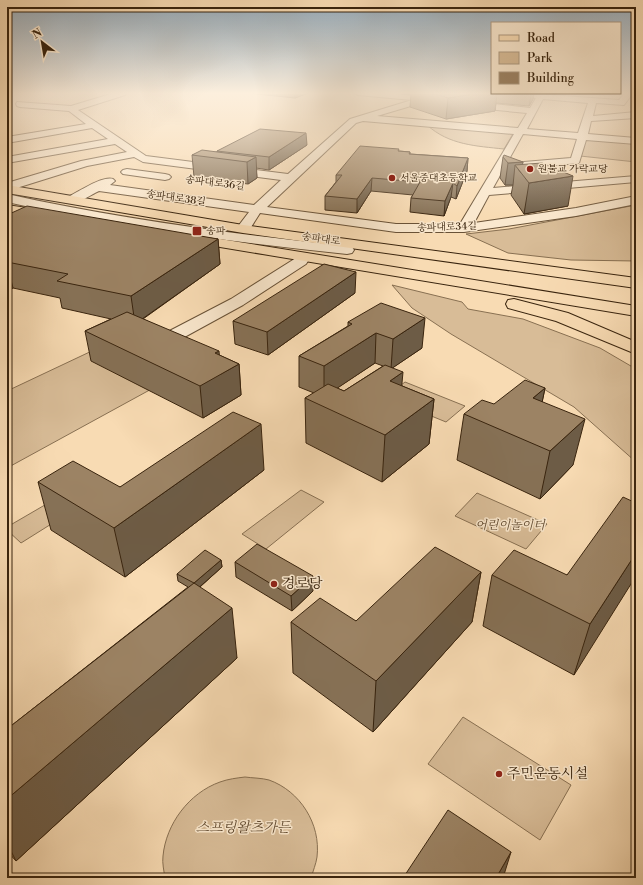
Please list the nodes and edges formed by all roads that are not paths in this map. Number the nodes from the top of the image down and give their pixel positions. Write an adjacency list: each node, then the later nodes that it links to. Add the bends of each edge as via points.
1 (10, 134): 8 (street)
2 (40, 134): 8 (street)
3 (107, 134): 10 (street, 송파대로36길)
4 (338, 134): 23 (street)
5 (518, 134): 18 (street)
6 (561, 134): 7 (street)
7 (582, 136): 11 (street); 18 (street, via 575,160)
8 (18, 138): 9 (street)
9 (7, 140)
10 (116, 141): 12 (street, 송파대로36길); 14 (street)
11 (636, 141)
12 (135, 154): 15 (street, 송파대로36길); 26 (street, 송파대로, via 85,163)
13 (196, 157): 16 (street, 송파대로36길)
14 (7, 160)
15 (151, 160): 16 (street, 송파대로36길); 19 (street)
16 (180, 164): 20 (street, 송파대로36길); 21 (street, 송파대로36길)
17 (262, 165): 20 (street, 송파대로36길)
18 (499, 167): 29 (street)
19 (127, 172): 21 (street, 송파대로36길); 25 (street)
20 (251, 174): 23 (street, 송파대로36길)
21 (154, 176): 22 (street, 송파대로36길)
22 (177, 178)
23 (290, 178): 28 (street)
24 (636, 178): 29 (street)
25 (96, 187): 31 (street); 34 (street, 송파대로38길)
26 (7, 188): 31 (main road, 송파대로)
27 (261, 189): 28 (street, 송파대로36길)
28 (276, 190): 34 (street)
29 (485, 192): 39 (street)
30 (7, 199): 36 (street); 40 (street, via 190,232)
31 (74, 199): 38 (main road, 송파대로)
32 (636, 200): 39 (street, 송파대로34길, via 532,220)
33 (7, 209): 35 (main road)
34 (257, 209): 38 (street); 39 (street, 송파대로34길, via 396,228)
35 (41, 214): 36 (main road); 37 (street)
36 (100, 223): 41 (main road)
37 (19, 225)
38 (243, 228): 40 (main road); 44 (main road, 송파대로)
39 (464, 228)
40 (347, 250): 47 (main road)
41 (271, 251): 42 (main road); 48 (main road)
42 (301, 261): 46 (main road); 50 (street, via 237,302)
43 (636, 270): 44 (main road)
44 (577, 274): 45 (main road, 송파대로)
45 (636, 283)
46 (470, 292): 49 (main road); 51 (main road, via 562,317)
47 (636, 298)
48 (636, 311)
49 (636, 321)
50 (162, 342)
51 (636, 349)

